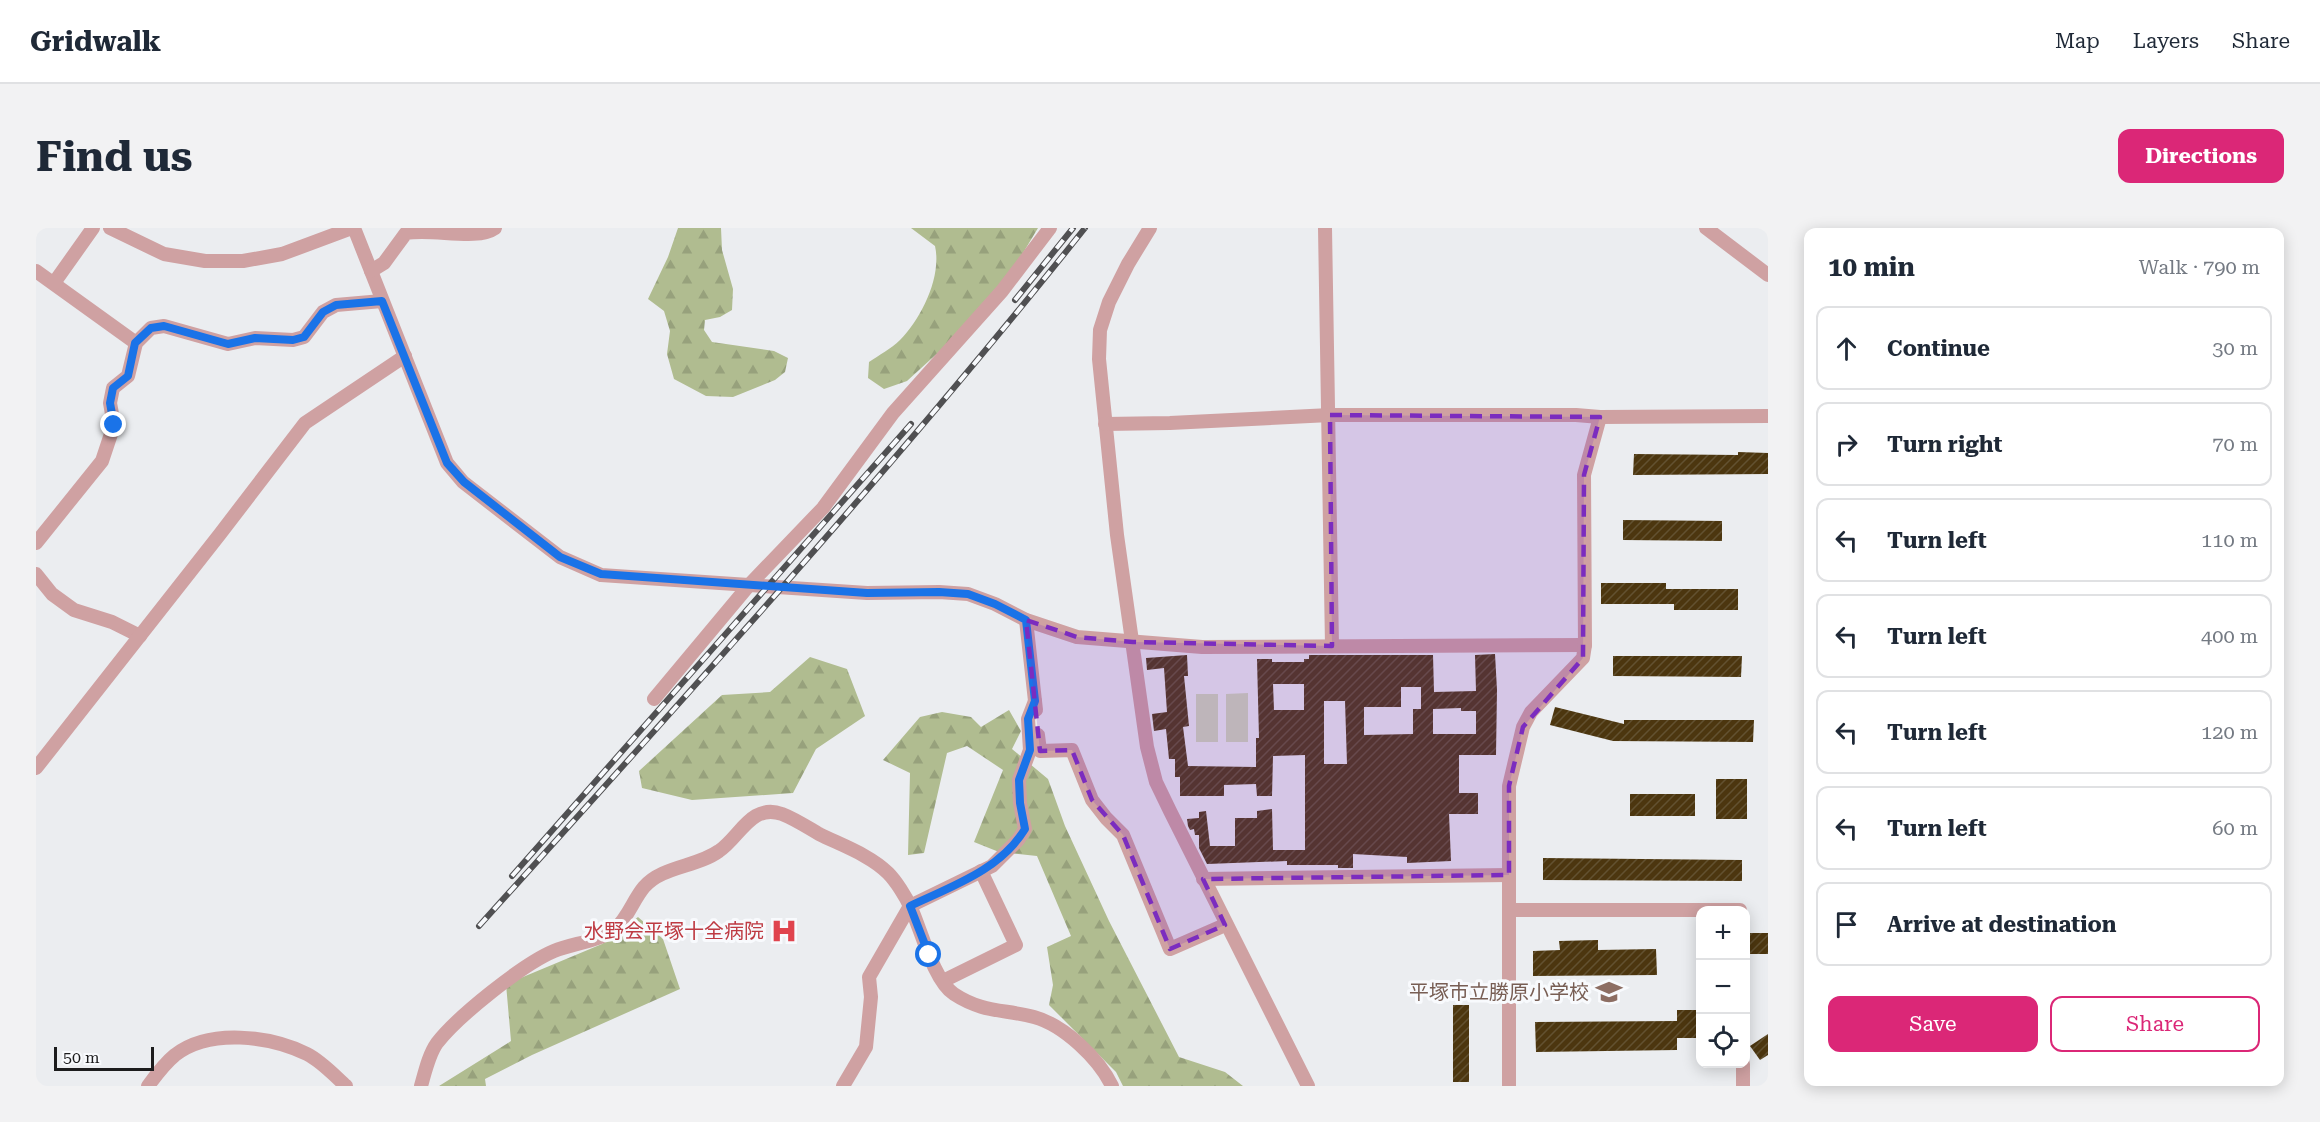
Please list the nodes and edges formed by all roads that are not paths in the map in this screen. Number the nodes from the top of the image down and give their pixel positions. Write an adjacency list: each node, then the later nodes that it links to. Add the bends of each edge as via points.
1 (93, 228): 13 (street)
2 (110, 228): 3 (street, via 164,254 205,261 243,261 282,254)
3 (353, 228): 11 (street)
4 (495, 228): 9 (street, via 476,235)
5 (1050, 228): 23 (street, via 1002,291 893,413 823,508)
6 (1150, 228): 20 (street, via 1109,302 1100,330)
7 (1325, 228): 17 (street)
8 (1706, 228): 12 (street)
9 (444, 229): 11 (street, via 406,233 384,263)
10 (36, 271): 13 (street)
11 (371, 271): 14 (street)
12 (1768, 275)
13 (54, 283): 15 (street)
14 (382, 301): 15 (street, via 336,305 323,312 304,337 293,340 255,338 228,344 164,326 151,328); 16 (street)
15 (135, 343): 21 (street, via 128,376 113,388 110,403 114,425 102,461)
16 (405, 356): 23 (street, via 447,463 464,482 560,557 601,574); 25 (street, via 304,423)
17 (1330, 415): 19 (street); 20 (street); 28 (street)
18 (1768, 416): 19 (street)
19 (1600, 417): 27 (street, via 1584,475)
20 (1105, 424): 26 (street)
21 (36, 543)
22 (36, 574): 25 (street, via 52,594 74,610)
23 (750, 584): 24 (street, via 867,593 968,594); 29 (street)
24 (1026, 620): 26 (street, via 1077,637); 30 (street)
25 (140, 636): 31 (street)
26 (1133, 642): 28 (street, via 1202,647); 34 (street, via 1147,747 1156,782)
27 (1585, 645): 28 (street); 33 (street, via 1583,658 1531,712 1523,728 1509,786)
28 (1332, 646)
29 (654, 699)
30 (1035, 701): 32 (street, via 1028,719 1030,750 1019,780 1025,829 992,866); 38 (street, via 1040,751 1072,750 1092,800 1123,835 1170,950)
31 (36, 768)
32 (981, 872): 35 (street); 39 (street, via 1016,945)
33 (1509, 875): 34 (street); 36 (street)
34 (1203, 879): 38 (street)
35 (910, 906): 39 (street); 43 (street, via 888,873 867,859 781,814 764,812 746,822 722,849 706,859 658,876 645,887 614,930 525,966 436,1044); 44 (street, via 869,977 866,1047)
36 (1509, 910): 37 (street); 47 (street)
37 (1696, 910)
38 (1226, 925): 46 (street)
39 (943, 981): 45 (street, via 953,994 987,1010 1034,1017 1054,1025 1077,1041)
40 (1743, 1068): 48 (street)
41 (148, 1086): 42 (street, via 176,1054 198,1042 238,1037 279,1043 309,1055)
42 (346, 1086)
43 (421, 1086)
44 (843, 1086)
45 (1112, 1086)
46 (1308, 1086)
47 (1509, 1086)
48 (1743, 1086)

